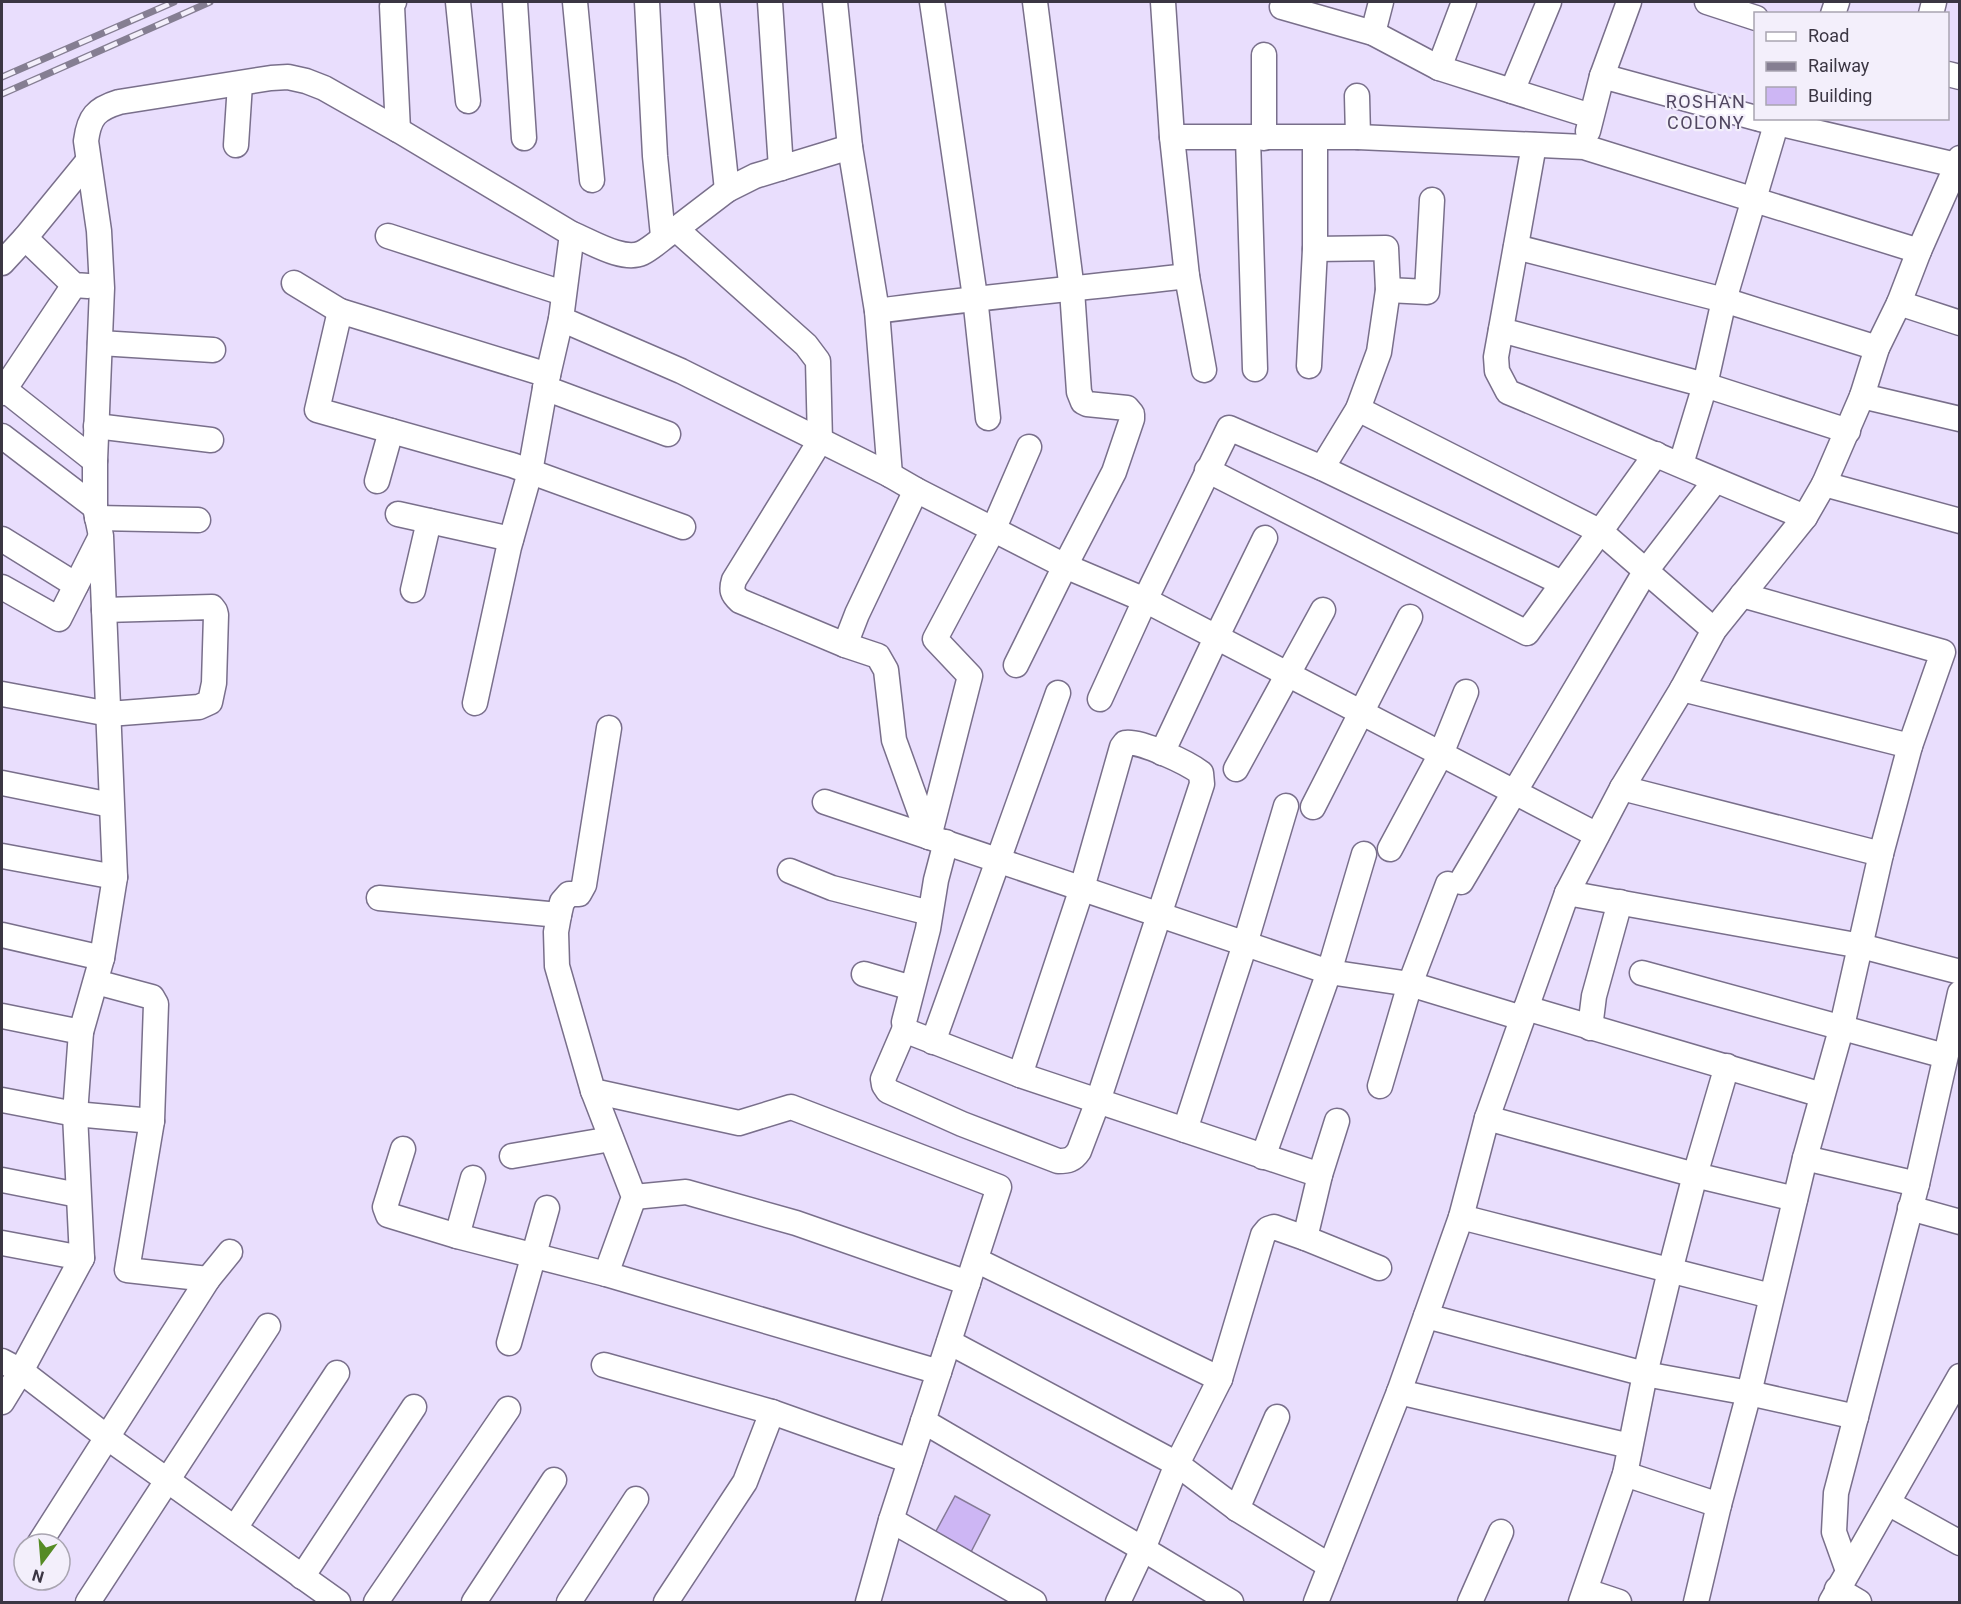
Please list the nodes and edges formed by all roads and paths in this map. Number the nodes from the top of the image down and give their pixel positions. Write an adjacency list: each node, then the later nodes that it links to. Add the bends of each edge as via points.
1 (394, 2): 30 (street)
2 (458, 2): 26 (street)
3 (515, 2): 33 (street)
4 (575, 2): 43 (street)
5 (647, 2): 47 (street, via 655,156)
6 (706, 2): 44 (street)
7 (770, 2): 42 (street)
8 (835, 2): 38 (street)
9 (932, 2): 62 (street)
10 (1035, 2): 59 (street)
11 (1163, 2): 31 (street)
12 (1284, 2): 19 (street, via 1282,7)
13 (1381, 2): 19 (street)
14 (1464, 2): 21 (street)
15 (1550, 2): 24 (street)
16 (1629, 2): 22 (street)
17 (1707, 2): 18 (street)
18 (1749, 11)
19 (1373, 33): 21 (street)
20 (1264, 55): 34 (street)
21 (1439, 68): 24 (street)
22 (1602, 75): 27 (street); 28 (street)
23 (240, 84): 30 (street, via 280,78 306,81); 36 (street); 40 (street, via 102,107 88,128)
24 (1512, 91): 27 (street)
25 (1357, 96): 32 (street)
26 (468, 101)
27 (1591, 116): 39 (street)
28 (1754, 117)
29 (1766, 120): 41 (street); 45 (street)
30 (398, 130): 48 (street)
31 (1172, 137): 34 (street); 55 (street)
32 (1358, 137): 35 (street); 37 (street)
33 (524, 138)
34 (1256, 138): 35 (street); 74 (street)
35 (1315, 138): 52 (street)
36 (236, 145)
37 (1534, 145): 39 (street); 51 (street)
38 (850, 147): 42 (street); 66 (street)
39 (1584, 147): 45 (street)
40 (88, 161): 50 (street); 58 (street, via 99,231)
41 (1958, 161): 53 (street)
42 (781, 168): 44 (street)
43 (592, 180)
44 (727, 190): 47 (street)
45 (1753, 199): 53 (street); 63 (street)
46 (1432, 200): 60 (street, via 1427,292)
47 (670, 233): 48 (street, via 644,252 628,256); 89 (street, via 806,345 818,361)
48 (572, 234): 61 (street)
49 (388, 236): 61 (street)
50 (25, 238): 54 (street); 57 (street)
51 (1516, 247): 63 (street); 69 (street)
52 (1315, 249): 60 (street, via 1386,248); 73 (street)
53 (1919, 251): 64 (street)
54 (2, 259)
55 (1187, 276): 59 (street); 75 (street)
56 (294, 283): 65 (street)
57 (74, 285): 58 (street); 78 (street)
58 (102, 288): 70 (street)
59 (1072, 290): 62 (street); 114 (street, via 1080,398 1087,404 1127,408 1132,419 1114,472)
60 (1388, 290): 80 (street, via 1379,352)
61 (563, 294): 67 (street)
62 (975, 297): 66 (street); 81 (street)
63 (1724, 300): 71 (street); 77 (street)
64 (1899, 303): 68 (street); 71 (street)
65 (340, 310): 76 (street); 84 (street, via 317,410)
66 (877, 311): 97 (street)
67 (561, 319): 76 (street); 89 (street, via 681,371)
68 (1959, 323)
69 (1501, 330): 77 (street); 91 (street, via 1497,371 1508,392)
70 (100, 343): 72 (street); 83 (street)
71 (1877, 348): 79 (street)
72 (213, 351)
73 (1310, 366)
74 (1255, 369)
75 (1204, 370)
76 (546, 381): 86 (street); 96 (street)
77 (1705, 386): 85 (street); 93 (street)
78 (3, 391): 92 (street)
79 (1862, 396): 82 (street); 85 (street)
80 (1358, 410): 94 (street); 110 (street)
81 (988, 418)
82 (1959, 419)
83 (96, 426): 88 (street); 92 (street)
84 (391, 431): 96 (street); 98 (street)
85 (1848, 432): 100 (street)
86 (668, 434)
87 (2, 436): 104 (street)
88 (211, 440)
89 (820, 441): 97 (street); 127 (street, via 732,588 740,601)
90 (1029, 447): 109 (street)
91 (1656, 454): 93 (street); 110 (street)
92 (95, 461): 104 (street)
93 (1681, 465): 99 (street)
94 (1322, 468): 95 (street, via 1229,428); 116 (street)
95 (1207, 470): 116 (street, via 1527,633); 121 (street)
96 (530, 472): 108 (street); 113 (street)
97 (890, 475): 101 (street)
98 (377, 481)
99 (1715, 481): 103 (street); 115 (street)
100 (1824, 484): 103 (street); 107 (street)
101 (916, 490): 109 (street); 127 (street)
102 (398, 514): 106 (street)
103 (1805, 517): 120 (street)
104 (98, 520): 105 (street); 117 (street); 122 (street)
105 (198, 520)
106 (429, 521): 113 (street); 119 (street)
107 (1959, 521)
108 (683, 527)
109 (994, 528): 114 (street); 152 (street, via 935,639 970,676)
110 (1601, 532): 115 (street); 116 (street)
111 (1265, 538): 126 (street)
112 (2, 539): 117 (street)
113 (511, 539): 136 (street)
114 (1065, 566): 121 (street); 129 (street)
115 (1645, 572): 125 (street); 146 (street)
116 (1562, 583)
117 (76, 585): 118 (street, via 59,619)
118 (2, 587)
119 (413, 590)
120 (1742, 595): 125 (street); 128 (street)
121 (1144, 600): 126 (street); 135 (street)
122 (104, 610): 138 (street); 138 (street, via 206,606 212,607 216,615 210,702 199,707)
123 (1323, 610): 130 (street)
124 (1410, 617): 137 (street)
125 (1714, 630): 131 (street)
126 (1216, 638): 130 (street); 141 (street)
127 (845, 645): 152 (street, via 878,656 886,670 894,740)
128 (1951, 654): 140 (street)
129 (1016, 665)
130 (1288, 674): 137 (street); 143 (street)
131 (1682, 689): 140 (street); 145 (street)
132 (1466, 692): 142 (street)
133 (1058, 693): 157 (street)
134 (2, 694): 138 (street)
135 (1100, 699)
136 (475, 703)
137 (1361, 713): 142 (street); 150 (street)
138 (109, 714): 148 (street)
139 (609, 728): 166 (street, via 584,885 579,894 569,894 562,902)
140 (1910, 746): 155 (street)
141 (1162, 753): 160 (street, via 1129,742 1122,747); 165 (street, via 1195,769 1203,778)
142 (1441, 754): 146 (street); 153 (street)
143 (1236, 769)
144 (2, 783): 148 (street)
145 (1622, 788): 151 (street); 155 (street)
146 (1514, 791): 151 (street); 176 (street, via 1454,883)
147 (825, 802): 152 (street)
148 (111, 805): 159 (street)
149 (1286, 806): 168 (street)
150 (1313, 807)
151 (1597, 834): 161 (street)
152 (937, 840): 157 (street); 164 (street)
153 (1390, 849)
154 (1364, 854): 171 (street)
155 (1881, 855): 169 (street)
156 (2, 856): 159 (street)
157 (999, 860): 160 (street); 185 (street)
158 (790, 871): 164 (street, via 832,888)
159 (115, 877): 170 (street)
160 (1082, 888): 165 (street); 188 (street)
161 (1567, 893): 163 (street); 179 (street)
162 (379, 898): 166 (street)
163 (1620, 902): 169 (street); 183 (street, via 1594,996)
164 (930, 913): 177 (street)
165 (1159, 914): 168 (street); 193 (street)
166 (559, 915): 190 (street, via 557,966)
167 (2, 935): 170 (street)
168 (1245, 944): 171 (street); 198 (street)
169 (1861, 946): 172 (street); 181 (street)
170 (102, 958): 175 (street)
171 (1329, 972): 176 (street); 202 (street)
172 (1959, 972)
173 (1642, 973): 181 (street)
174 (864, 974): 177 (street)
175 (96, 982): 184 (street); 196 (street, via 152,997 156,1004)
176 (1410, 984): 179 (street); 189 (street)
177 (912, 988): 182 (street)
178 (1959, 993): 186 (street)
179 (1524, 1013): 183 (street); 195 (street)
180 (2, 1017): 184 (street)
181 (1842, 1026): 186 (street); 191 (street)
182 (905, 1028): 185 (street); 193 (street, via 884,1079 888,1091 1058,1161 1071,1160 1079,1151)
183 (1590, 1028): 187 (street)
184 (81, 1032): 194 (street)
185 (933, 1042): 188 (street)
186 (1946, 1056): 208 (street)
187 (1727, 1066): 191 (street); 205 (street)
188 (1020, 1074): 193 (street)
189 (1380, 1086)
190 (593, 1091): 199 (street); 222 (street, via 740,1123 790,1107 999,1187)
191 (1822, 1095): 203 (street)
192 (2, 1100): 194 (street)
193 (1098, 1101): 198 (street)
194 (75, 1114): 196 (street); 209 (street)
195 (1487, 1118): 205 (street); 214 (street)
196 (152, 1121): 226 (street, via 128,1270)
197 (1337, 1121): 204 (street)
198 (1185, 1130): 202 (street)
199 (611, 1139): 201 (street); 210 (street)
200 (403, 1149): 216 (street, via 385,1207 388,1215)
201 (512, 1156)
202 (1263, 1157): 204 (street)
203 (1805, 1158): 208 (street); 211 (street)
204 (1320, 1175): 217 (street)
205 (1695, 1175): 211 (street); 224 (street)
206 (474, 1178): 216 (street)
207 (2, 1180): 209 (street)
208 (1917, 1184): 213 (street)
209 (78, 1195): 221 (street)
210 (633, 1197): 225 (street); 227 (street, via 686,1192 796,1223)
211 (1795, 1199): 228 (street)
212 (547, 1208): 220 (street)
213 (1910, 1208): 215 (street); 246 (street)
214 (1461, 1217): 224 (street); 229 (street)
215 (1959, 1222)
216 (457, 1236): 220 (street)
217 (1305, 1238): 223 (street); 239 (street, via 1274,1227 1263,1235)
218 (2, 1243): 221 (street)
219 (230, 1252): 226 (street)
220 (533, 1255): 225 (street); 231 (street)
221 (82, 1258): 234 (street)
222 (976, 1260): 227 (street); 239 (street)
223 (1379, 1268)
224 (1670, 1271): 228 (street); 237 (street)
225 (606, 1274): 235 (street)
226 (208, 1279): 249 (street)
227 (968, 1283): 232 (street)
228 (1771, 1296): 241 (street)
229 (1426, 1316): 237 (street); 240 (street)
230 (268, 1326): 254 (street)
231 (509, 1342)
232 (949, 1342): 235 (street); 252 (street)
233 (604, 1365): 245 (street)
234 (11, 1366): 242 (street); 249 (street)
235 (939, 1371): 248 (street)
236 (337, 1373): 261 (street)
237 (1645, 1374): 241 (street); 250 (street)
238 (1959, 1376): 257 (street)
239 (1220, 1379): 252 (street)
240 (1399, 1392): 250 (street); 266 (street)
241 (1749, 1393): 246 (street); 258 (street)
242 (2, 1402)
243 (414, 1407): 267 (street)
244 (508, 1409): 272 (street)
245 (772, 1412): 251 (street); 275 (street, via 745,1482)
246 (1856, 1417): 268 (street, via 1836,1493 1834,1532)
247 (1277, 1418): 259 (street)
248 (923, 1421): 251 (street); 265 (street)
249 (108, 1438): 254 (street); 262 (street)
250 (1630, 1446): 253 (street)
251 (910, 1461): 260 (street)
252 (1176, 1464): 259 (street); 265 (street)
253 (1625, 1474): 258 (street); 269 (street)
254 (169, 1480): 261 (street); 270 (street)
255 (554, 1480): 273 (street)
256 (636, 1499): 274 (street)
257 (1888, 1503): 264 (street); 268 (street)
258 (1719, 1505): 283 (street)
259 (1237, 1509): 266 (street)
260 (891, 1520): 276 (street); 277 (street)
261 (235, 1528): 267 (street)
262 (47, 1532)
263 (1501, 1532): 281 (street)
264 (1959, 1542)
265 (1143, 1549): 278 (street); 279 (street)
266 (1330, 1566): 280 (street)
267 (302, 1577): 271 (street)
268 (1839, 1588): 284 (street)
269 (1583, 1597): 282 (street)
270 (88, 1602)
271 (338, 1602)
272 (376, 1602)
273 (474, 1602)
274 (569, 1602)
275 (666, 1602)
276 (868, 1602)
277 (1034, 1602)
278 (1118, 1602)
279 (1231, 1602)
280 (1316, 1602)
281 (1470, 1602)
282 (1619, 1602)
283 (1695, 1602)
284 (1859, 1602)

